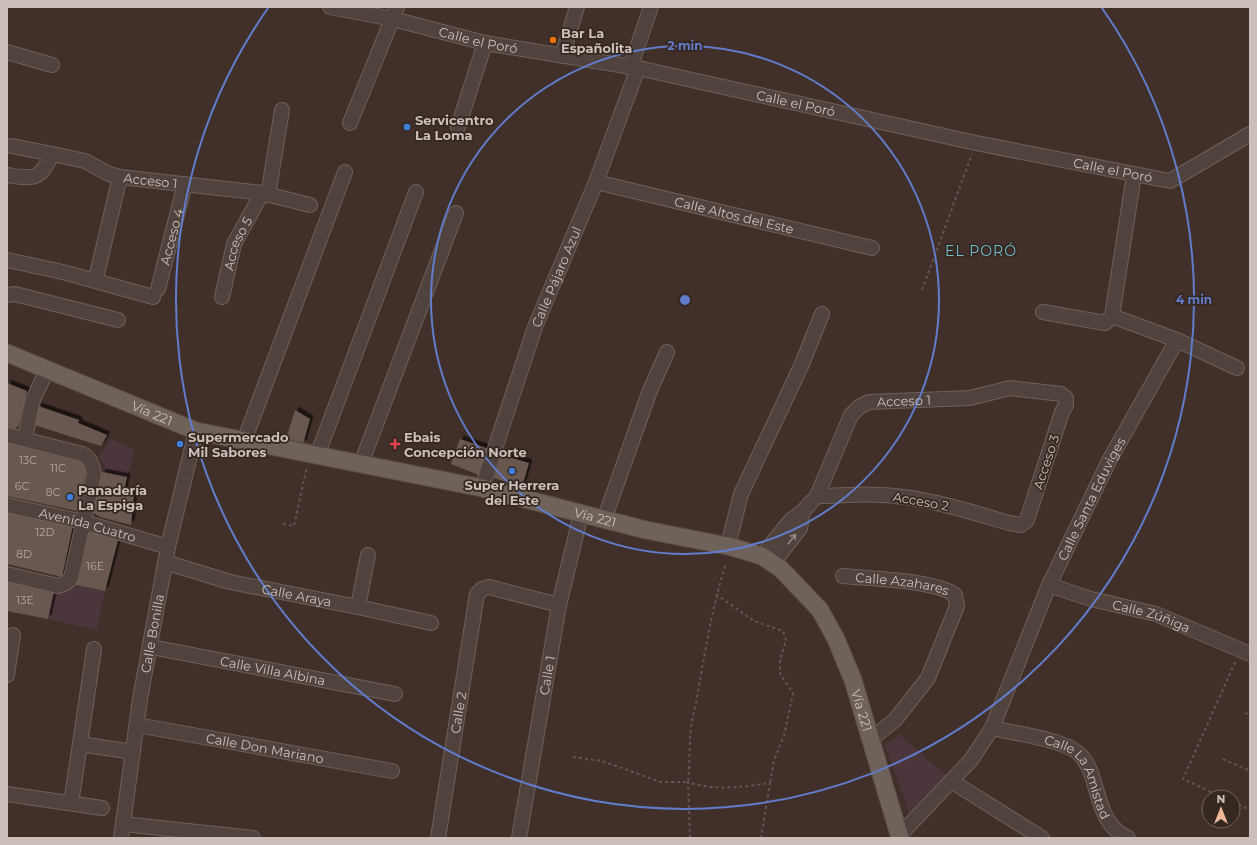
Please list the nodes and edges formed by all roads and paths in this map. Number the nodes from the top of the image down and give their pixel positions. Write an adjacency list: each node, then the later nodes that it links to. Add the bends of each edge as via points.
1 (330, 7): 4 (street, Calle el Poró)
2 (577, 7): 7 (street)
3 (651, 7): 9 (street, Calle Pájaro Azul)
4 (395, 13): 5 (street, Calle el Poró); 11 (street)
5 (485, 43): 7 (street, Calle el Poró); 12 (street)
6 (7, 52): 8 (street)
7 (562, 56): 9 (street, Calle el Poró)
8 (52, 65)
9 (634, 68): 14 (street, Calle el Poró); 21 (street, Calle Pájaro Azul)
10 (282, 110): 24 (street, Acceso 5)
11 (350, 123)
12 (458, 127)
13 (1250, 134): 19 (street, Calle el Poró, via 1170,181)
14 (976, 143): 19 (street, Calle el Poró); 30 (path)
15 (12, 146): 16 (street)
16 (52, 154): 18 (street, via 39,175 27,178); 20 (street, Acceso 1, via 85,161 108,174)
17 (345, 172): 46 (street)
18 (7, 175)
19 (1134, 175): 35 (street)
20 (120, 177): 22 (street, Acceso 1); 29 (street)
21 (596, 182): 27 (street, Calle Altos del Este); 49 (street, Calle Pájaro Azul, via 536,327)
22 (185, 184): 24 (street, Acceso 1); 28 (street, Acceso 4, via 155,293)
23 (416, 192): 47 (street)
24 (265, 194): 25 (street, Acceso 1); 32 (street, Acceso 5, via 234,244)
25 (310, 205)
26 (456, 213): 48 (street)
27 (872, 248)
28 (7, 260)
29 (97, 274)
30 (922, 290)
31 (7, 295): 36 (street, via 14,294)
32 (222, 297)
33 (1043, 312): 35 (street, via 1105,323)
34 (822, 314): 57 (street, via 802,364 741,494)
35 (1112, 316): 37 (street)
36 (118, 320)
37 (1177, 340): 40 (street); 65 (street, Calle Santa Eduviges, via 1110,459)
38 (667, 352): 53 (street, via 649,393)
39 (7, 353): 41 (main road, Vía 221)
40 (1237, 368)
41 (47, 370): 43 (main road, Vía 221); 45 (street, via 32,402)
42 (1066, 398): 50 (street, Acceso 1, via 1061,394 1010,388 970,398 870,402 859,407 852,415); 56 (street, Acceso 3, via 1066,405 1027,520)
43 (196, 431): 46 (main road, Vía 221); 58 (street, Calle Bonilla)
44 (7, 435): 45 (street)
45 (25, 439): 54 (street, via 88,456 94,474)
46 (244, 441): 47 (main road, Vía 221)
47 (313, 455): 48 (main road, Vía 221); 55 (path, via 294,526)
48 (361, 464): 49 (main road, Vía 221)
49 (482, 488): 52 (main road, Vía 221)
50 (818, 496): 56 (street, Acceso 2, via 899,496); 60 (street, Acceso 1, via 790,521)
51 (7, 505): 54 (street, Avenida Cuatro)
52 (581, 514): 53 (main road, Vía 221); 67 (street, Calle 1)
53 (604, 520): 57 (main road, Vía 221)
54 (83, 522): 58 (street, Avenida Cuatro); 63 (street, via 71,578 66,583 58,586)
55 (284, 524)
56 (1021, 524)
57 (728, 546): 60 (main road, Vía 221)
58 (168, 547): 61 (street, Calle Bonilla)
59 (368, 555): 68 (street)
60 (768, 560): 80 (main road, Vía 221, via 781,569 820,610 836,638 853,680)
61 (165, 562): 68 (street, Calle Araya, via 230,582); 71 (street, Calle Bonilla)
62 (726, 563): 66 (path)
63 (7, 574)
64 (843, 576): 80 (street, Calle Azahares, via 914,583 949,590 955,594 957,606 928,678 895,720)
65 (1049, 585): 73 (street, Calle Zúñiga, via 1091,599 1156,614); 79 (street, Calle Santa Eduviges)
66 (716, 594): 88 (path, via 691,727); 89 (path, via 754,621 783,631 786,640 780,660 780,674 793,692 784,736 774,760)
67 (559, 605): 97 (street, Calle 2, via 489,587 477,594); 98 (street, Calle 1)
68 (358, 606): 69 (street, Calle Araya)
69 (431, 623)
70 (13, 635): 74 (street)
71 (151, 647): 75 (street, Calle Villa Albina); 78 (street, Calle Bonilla)
72 (94, 649): 81 (street)
73 (1245, 652): 90 (path, via 1183,779)
74 (7, 675)
75 (395, 694)
76 (1246, 713): 77 (path)
77 (1250, 715)
78 (137, 724): 82 (street, Calle Bonilla); 85 (street, Calle Don Mariano)
79 (992, 728): 87 (street, Calle Santa Eduviges, via 971,760); 102 (street, Calle La Amistad, via 1041,739 1077,752 1090,773 1109,823)
80 (870, 740): 95 (main road, Vía 221)
81 (80, 744): 82 (street); 92 (street)
82 (133, 752): 94 (street, Calle Bonilla)
83 (573, 757): 88 (path, via 602,761 661,782)
84 (1223, 759): 86 (path)
85 (392, 771)
86 (1250, 771)
87 (951, 781): 95 (street, Calle Santa Eduviges); 101 (street)
88 (688, 782): 89 (path, via 720,788); 99 (path)
89 (770, 783): 100 (path)
90 (1205, 789)
91 (7, 794): 92 (street)
92 (70, 803): 93 (street)
93 (102, 808)
94 (122, 831): 96 (street)
95 (899, 837)
96 (253, 838)
97 (438, 838)
98 (519, 838)
99 (690, 838)
100 (761, 838)
101 (1042, 838)
102 (1128, 838)

